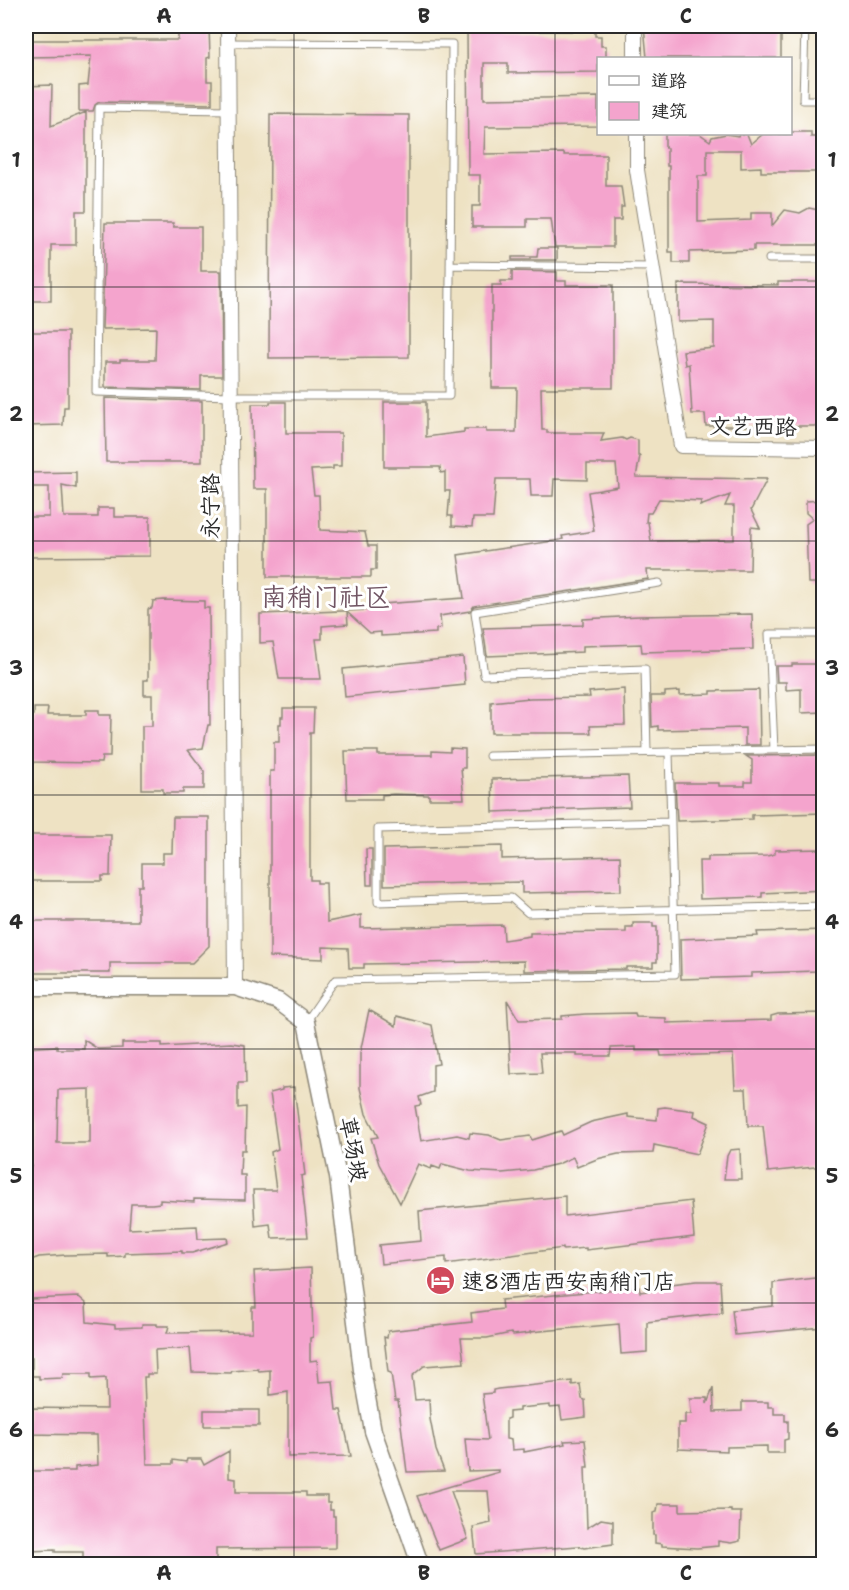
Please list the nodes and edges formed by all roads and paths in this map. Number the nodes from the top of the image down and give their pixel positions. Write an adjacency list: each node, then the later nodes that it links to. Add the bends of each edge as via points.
1 (228, 26): 4 (street, 永宁路)
2 (635, 26): 5 (street)
3 (804, 26): 6 (lane, via 803,100)
4 (228, 43): 7 (street, 永宁路); 11 (lane, via 452,44)
5 (635, 57)
6 (824, 100)
7 (229, 110): 13 (street, 永宁路); 13 (lane, via 99,108 96,392)
8 (637, 135): 12 (street, via 637,170)
9 (769, 259): 10 (lane)
10 (824, 259)
11 (450, 265): 12 (lane); 13 (lane, via 449,396)
12 (653, 267): 14 (street, 文艺西路, via 681,446)
13 (231, 396): 26 (street, 永宁路)
14 (824, 448)
15 (659, 583): 19 (lane, via 475,612 484,675 645,669)
16 (824, 634): 18 (lane, via 769,634)
17 (824, 749): 18 (lane)
18 (774, 750): 20 (lane)
19 (647, 752): 20 (lane); 21 (lane)
20 (669, 752): 22 (lane)
21 (489, 756)
22 (671, 822): 24 (lane); 24 (lane, via 378,829 378,902 511,898 528,913)
23 (824, 906): 24 (lane)
24 (673, 910): 27 (lane, via 675,974 335,980)
25 (26, 987): 26 (street)
26 (235, 987): 27 (street, via 278,1001)
27 (306, 1022): 28 (street, 草场坡, via 338,1177 373,1431)
28 (420, 1564)

